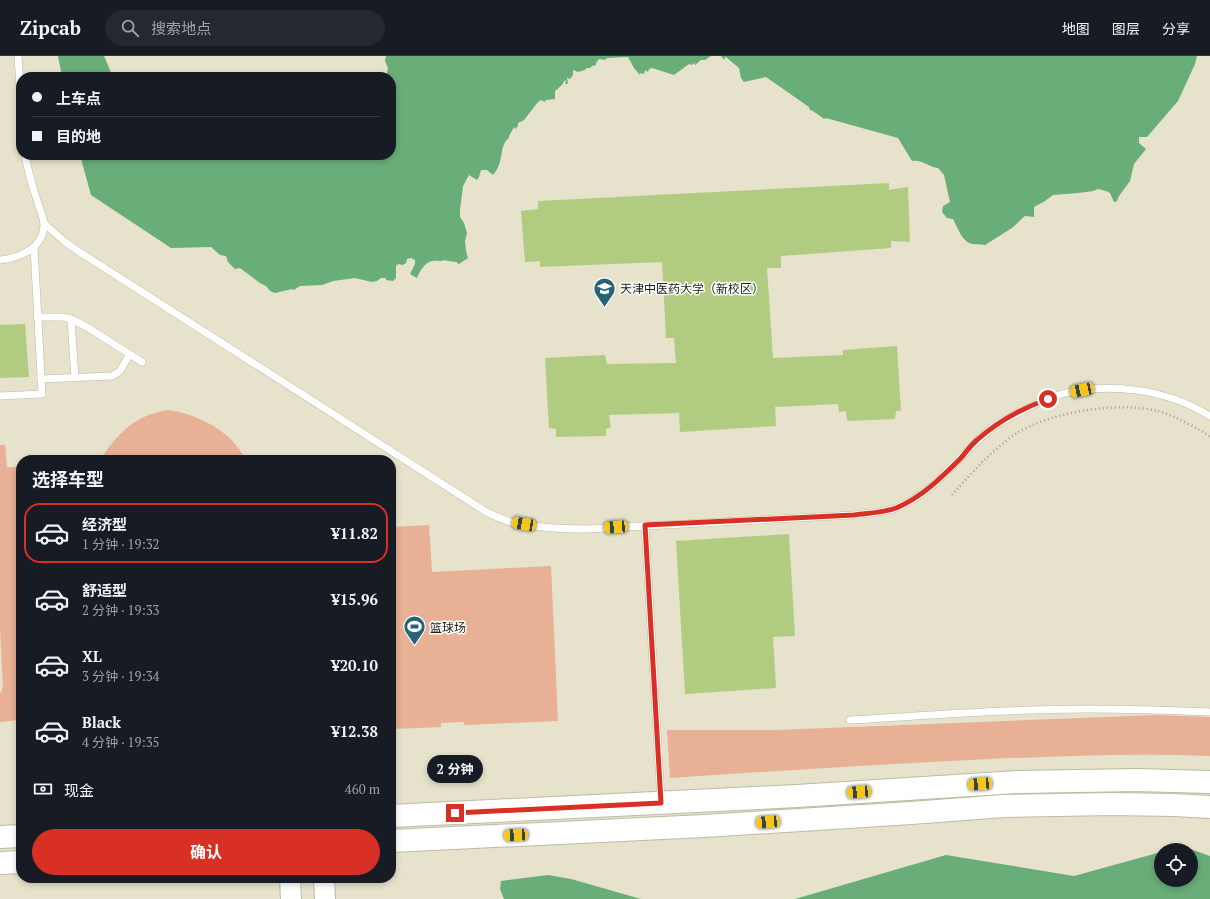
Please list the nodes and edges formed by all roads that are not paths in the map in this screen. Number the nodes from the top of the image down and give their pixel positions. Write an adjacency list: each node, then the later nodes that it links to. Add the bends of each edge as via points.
1 (18, 56): 2 (lane)
2 (19, 72)
3 (26, 160): 4 (lane)
4 (44, 224): 5 (lane, via 42,235); 15 (lane, via 78,250 488,513 511,522 562,529)
5 (34, 247): 6 (lane, via 22,256); 7 (lane)
6 (0, 260)
7 (38, 317): 8 (lane); 12 (lane)
8 (71, 319): 9 (lane); 11 (lane)
9 (130, 354): 10 (lane); 11 (lane, via 120,371 112,376)
10 (142, 362)
11 (75, 378): 12 (lane)
12 (41, 380): 13 (lane, via 42,394)
13 (0, 396)
14 (1210, 416): 15 (lane, via 1174,399 1153,393 1082,390 1039,402 994,426 931,486 913,500 895,508 854,515)
15 (645, 525): 20 (lane)
16 (1210, 712): 17 (lane, via 1069,709)
17 (850, 720)
18 (1210, 782): 19 (main road, via 1018,782)
19 (796, 796): 20 (main road); 21 (main road)
20 (661, 803): 23 (main road)
21 (1004, 806): 22 (main road, via 1120,804); 26 (main road, via 704,826)
22 (1210, 807)
23 (396, 816)
24 (16, 836): 25 (main road)
25 (0, 837)
26 (396, 842)
27 (16, 862): 28 (main road)
28 (0, 863)

